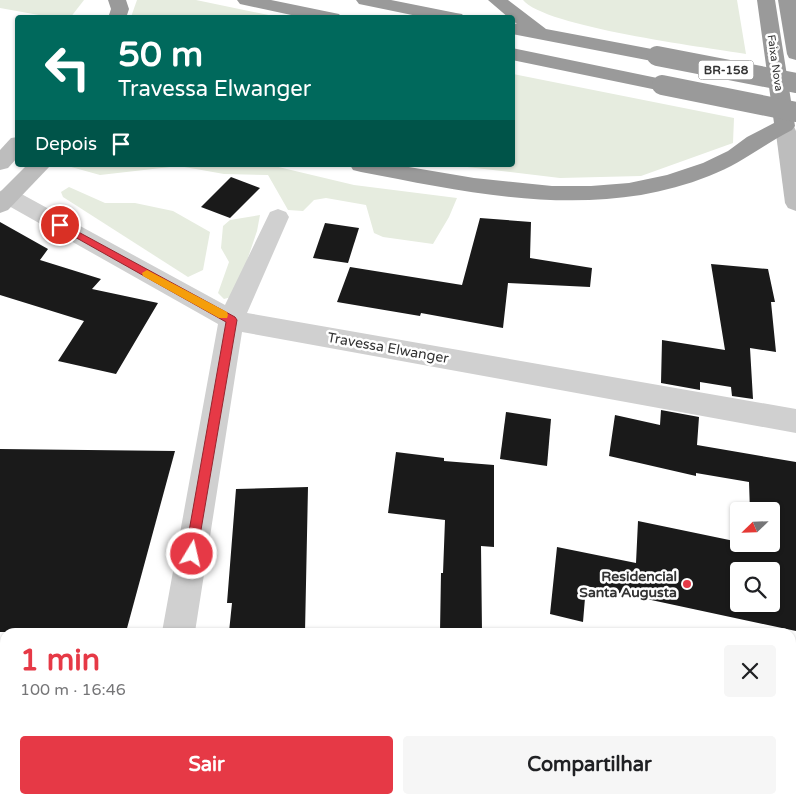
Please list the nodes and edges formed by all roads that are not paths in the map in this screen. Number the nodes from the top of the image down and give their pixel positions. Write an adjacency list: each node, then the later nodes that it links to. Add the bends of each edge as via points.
1 (117, 0): 7 (highway)
2 (246, 0): 8 (highway)
3 (365, 0): 9 (highway)
4 (497, 0): 11 (highway)
5 (766, 0): 15 (highway, Faixa Nova)
6 (788, 1): 12 (highway, Faixa Nova)
7 (118, 15)
8 (318, 15)
9 (441, 15)
10 (515, 29): 11 (highway, BR-158)
11 (541, 34): 14 (highway, BR-158, bridge)
12 (796, 54)
13 (515, 55): 15 (highway, BR-158, bridge, via 662,85)
14 (796, 83)
15 (790, 119): 19 (highway, via 738,155 665,183 624,190 581,193 515,191 469,186); 21 (main road)
16 (15, 146): 17 (main road)
17 (0, 163)
18 (38, 167): 20 (main road)
19 (371, 167)
20 (4, 200): 23 (street, Travessa Elwanger)
21 (796, 203)
22 (278, 217): 23 (street)
23 (231, 320): 24 (street, Travessa Elwanger); 25 (street)
24 (796, 421)
25 (179, 628)

